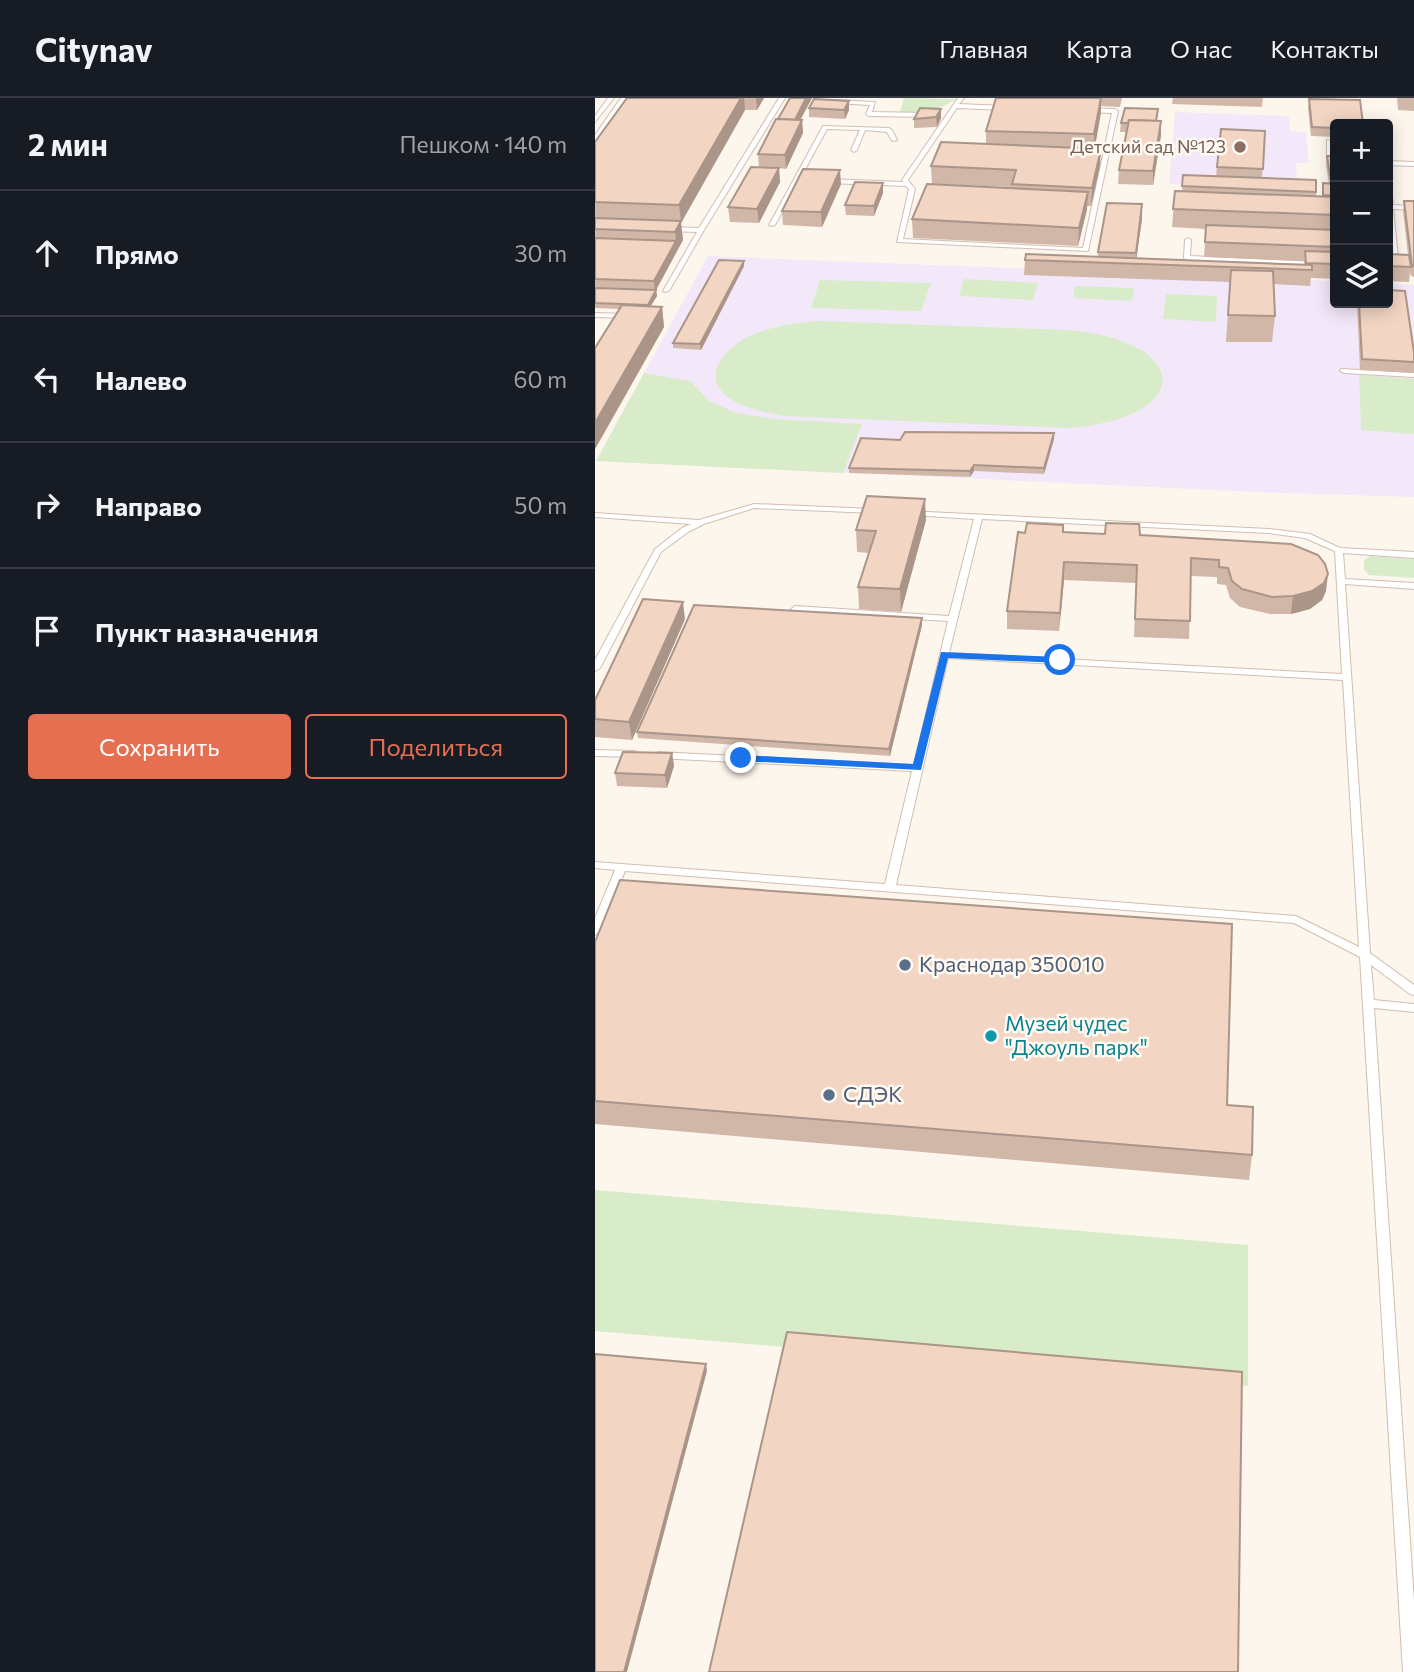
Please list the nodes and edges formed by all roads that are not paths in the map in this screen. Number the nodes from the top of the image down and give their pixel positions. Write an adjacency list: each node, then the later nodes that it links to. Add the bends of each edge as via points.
1 (611, 98): 10 (lane)
2 (624, 98): 12 (lane)
3 (782, 98): 27 (lane)
4 (961, 98): 6 (lane)
5 (828, 102): 9 (lane, via 873,103 869,114)
6 (956, 106): 7 (lane); 9 (lane)
7 (1009, 108)
8 (1076, 110): 22 (lane, via 1115,111 1086,250 899,241 912,189)
9 (950, 114): 22 (lane, via 905,180)
10 (595, 120)
11 (863, 128): 13 (lane, via 889,130); 15 (lane); 19 (lane, via 825,127)
12 (595, 139)
13 (894, 140)
14 (1329, 141): 16 (lane)
15 (854, 150)
16 (1330, 161)
17 (1393, 163): 18 (lane)
18 (1414, 164)
19 (797, 179): 20 (lane); 25 (lane)
20 (811, 180)
21 (825, 180): 22 (lane)
22 (908, 184)
23 (1414, 208): 24 (lane)
24 (1393, 212)
25 (772, 225)
26 (661, 228): 27 (lane)
27 (701, 230): 32 (lane)
28 (1188, 240): 30 (lane, via 1187,258)
29 (1393, 244): 31 (lane)
30 (1330, 265)
31 (1393, 267)
32 (666, 291)
33 (595, 315): 34 (lane)
34 (629, 316)
35 (1344, 371): 36 (lane)
36 (1414, 375)
37 (880, 511): 41 (lane, via 754,506)
38 (894, 512): 40 (lane)
39 (595, 515): 41 (lane)
40 (978, 517): 42 (lane, via 1269,531 1307,536); 47 (lane)
41 (701, 522): 49 (lane, via 658,551)
42 (1339, 550): 43 (lane); 44 (lane)
43 (1414, 555)
44 (1341, 581): 45 (lane); 50 (lane)
45 (1414, 586)
46 (795, 609): 47 (lane)
47 (953, 619): 48 (lane)
48 (944, 654): 50 (lane); 52 (lane)
49 (595, 668)
50 (1347, 677): 57 (lane)
51 (595, 753): 52 (lane)
52 (918, 768): 55 (lane)
53 (595, 865): 54 (lane)
54 (621, 867): 55 (lane); 56 (lane)
55 (890, 887): 57 (lane, via 1296,920)
56 (595, 931)
57 (1365, 955): 58 (lane); 59 (lane)
58 (1414, 991)
59 (1369, 1004): 60 (lane); 61 (lane)
60 (1414, 1008)
61 (1411, 1672)

